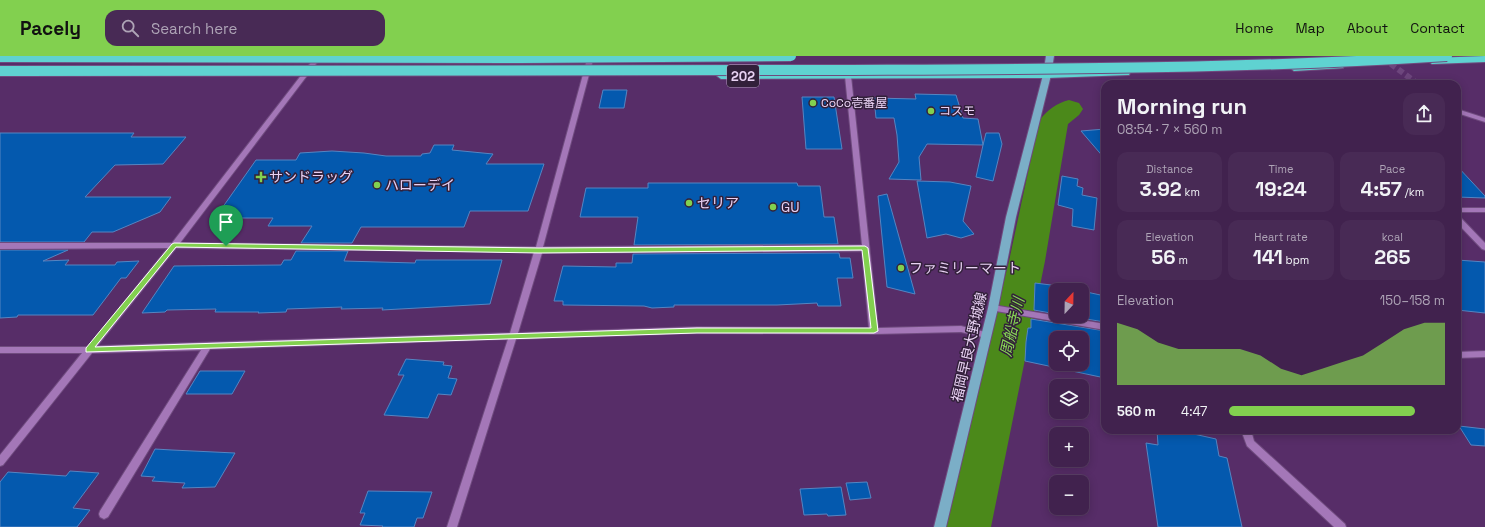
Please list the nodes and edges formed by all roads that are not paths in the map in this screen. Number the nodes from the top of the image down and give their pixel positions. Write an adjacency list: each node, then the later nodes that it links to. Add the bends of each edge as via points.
1 (110, 56): 10 (street)
2 (318, 56): 11 (street)
3 (591, 56): 14 (street)
4 (791, 56): 7 (highway, bridge)
5 (1050, 56): 12 (main road, 福岡早良大野城線)
6 (1447, 56): 9 (highway, bridge, via 1164,68 517,72)
7 (0, 57)
8 (1485, 58): 12 (highway, 202, via 1315,68)
9 (0, 71)
10 (99, 75): 11 (highway, 202); 13 (highway, 202)
11 (304, 75): 14 (highway, 202); 21 (street)
12 (1047, 75): 15 (highway, 202); 26 (main road, 福岡早良大野城線, via 1011,217)
13 (0, 76)
14 (587, 76): 15 (highway, 202); 25 (street)
15 (848, 76): 23 (street)
16 (1461, 114): 17 (street)
17 (1485, 120)
18 (1461, 210): 19 (street)
19 (1485, 210)
20 (1461, 223): 24 (street)
21 (174, 245): 22 (street); 25 (street); 33 (street)
22 (0, 246)
23 (865, 248): 25 (street); 28 (street)
24 (1485, 248)
25 (539, 250): 30 (street)
26 (993, 308): 27 (street); 29 (main road, 福岡早良大野城線)
27 (1101, 326)
28 (874, 331): 29 (street, via 961,329); 30 (street, via 697,330)
29 (986, 335): 40 (main road, 福岡早良大野城線)
30 (513, 336): 31 (street); 39 (street)
31 (208, 346): 33 (street); 38 (street)
32 (0, 350): 33 (street)
33 (88, 350): 37 (street)
34 (1485, 354): 35 (street)
35 (1461, 355)
36 (1247, 434): 41 (street, via 1250,443)
37 (0, 462)
38 (104, 514)
39 (452, 527)
40 (940, 527)
41 (1341, 527)

